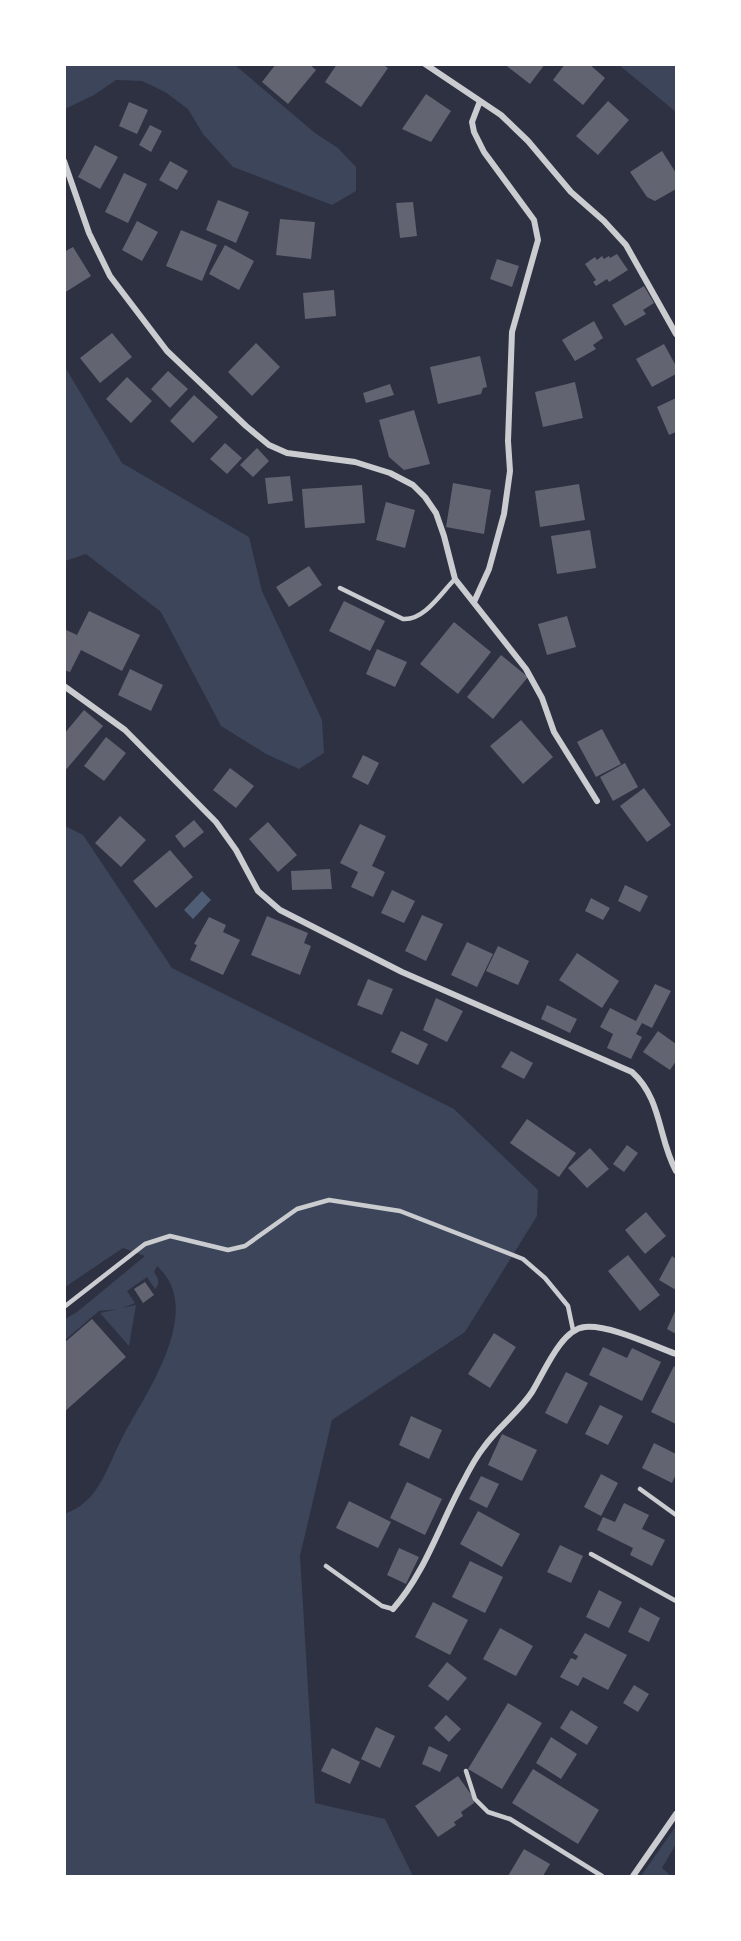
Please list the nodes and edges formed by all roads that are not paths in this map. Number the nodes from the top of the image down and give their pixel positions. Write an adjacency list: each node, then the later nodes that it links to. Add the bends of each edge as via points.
1 (425, 64): 2 (street)
2 (480, 101): 4 (street, via 528,141 571,192 626,245); 7 (street, via 472,122 474,132 484,152 534,220 538,240 512,332 510,471 504,514 489,568)
3 (64, 161): 5 (street, via 89,232 110,276 167,351 268,445 287,453 355,462 413,485 436,513)
4 (676, 334)
5 (455, 579): 6 (lane, via 412,620); 7 (street)
6 (340, 588)
7 (474, 602): 9 (street, via 526,669 554,732)
8 (64, 686): 10 (street, via 125,729 216,822 258,891 274,906 402,972 632,1072 651,1096)
9 (597, 801)
10 (676, 1171)
11 (64, 1307): 12 (lane, via 145,1244 170,1236 228,1250 245,1246 297,1209 329,1200 400,1211 523,1259 568,1306)
12 (573, 1330): 13 (street, via 606,1329); 19 (street, via 556,1350 531,1393 485,1446 404,1597)
13 (676, 1354)
14 (640, 1489): 15 (lane)
15 (676, 1515)
16 (591, 1554): 18 (lane)
17 (326, 1566): 19 (lane)
18 (676, 1601)
19 (393, 1610)
20 (466, 1772): 22 (lane, via 475,1799 488,1812 510,1819)
21 (676, 1814): 23 (street)
22 (602, 1876)
23 (633, 1876)

